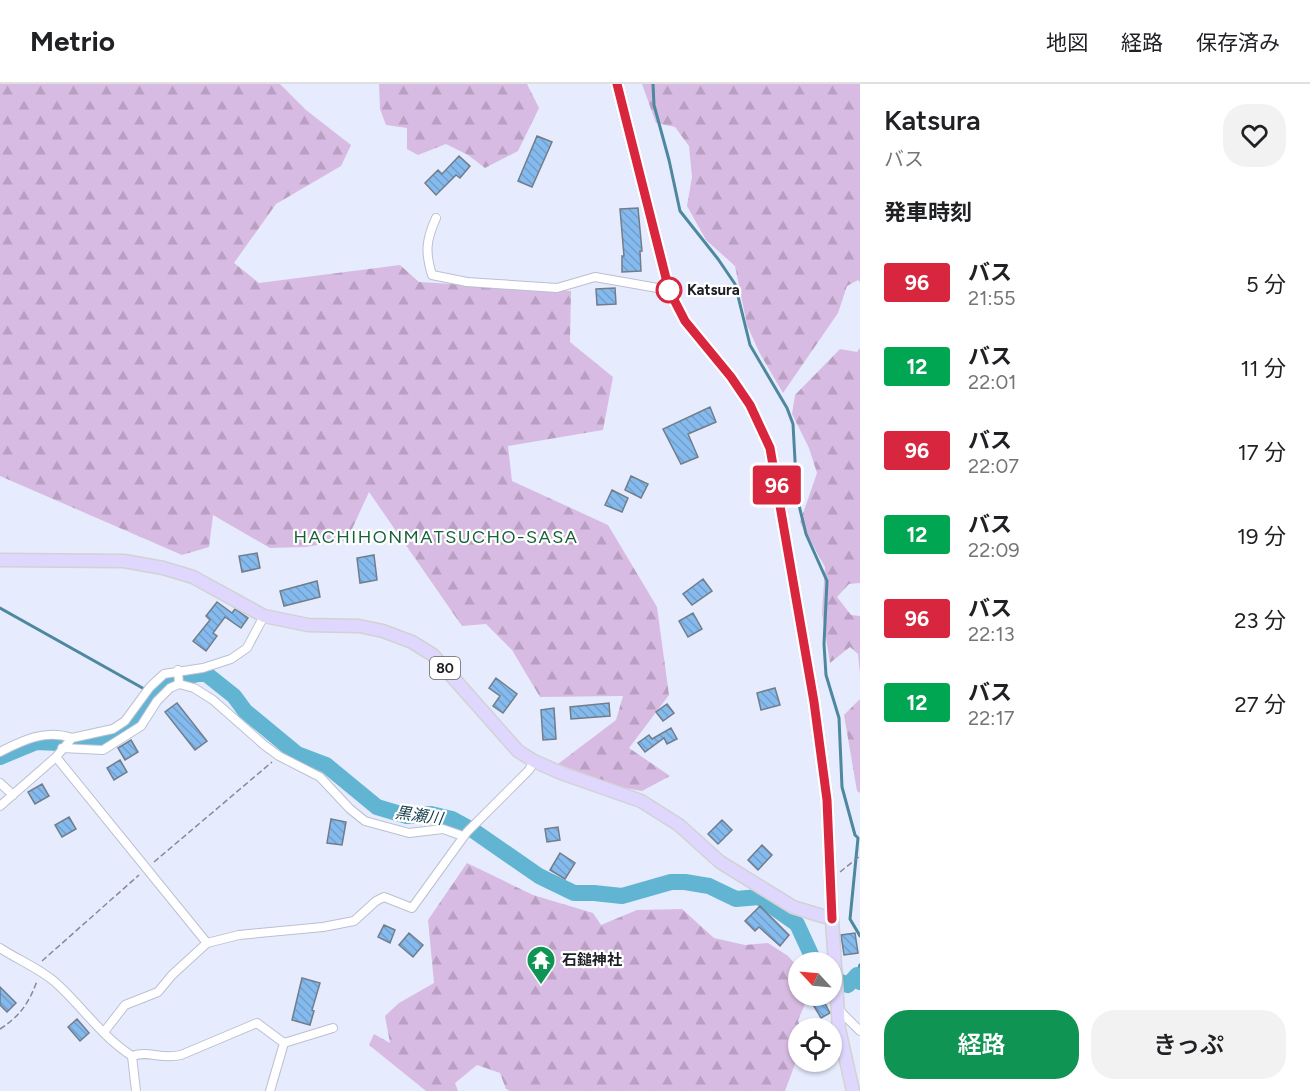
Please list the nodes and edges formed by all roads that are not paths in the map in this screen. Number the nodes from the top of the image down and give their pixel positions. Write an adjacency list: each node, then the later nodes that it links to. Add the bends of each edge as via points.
1 (617, 84): 3 (main road)
2 (436, 218): 3 (street, via 429,232 426,255 432,275 438,277 557,288 595,277)
3 (669, 290): 16 (main road, via 685,321 750,405 770,448 827,800)
4 (1, 563): 5 (main road, 80, via 124,561 163,568 193,578)
5 (264, 616): 6 (street, via 247,648 231,659); 11 (main road, 80, via 308,625 358,626 412,642 433,655 518,751)
6 (179, 677): 7 (street, via 164,674 125,721 113,729); 8 (street, via 141,726 103,750); 15 (street, via 213,700 279,756 320,777 365,821 409,833)
7 (72, 738): 8 (street); 9 (street, via 40,735)
8 (62, 748): 10 (street)
9 (0, 752)
10 (56, 757): 13 (street); 17 (street)
11 (534, 761): 15 (street); 16 (main road, 80, via 641,801 679,825 720,862 793,907)
12 (0, 783): 13 (street)
13 (13, 795): 14 (street)
14 (0, 806)
15 (468, 831): 17 (street, via 412,908 384,897 354,921 239,935)
16 (832, 919): 19 (main road)
17 (207, 943): 22 (street, via 158,992 125,1005)
18 (0, 948): 22 (street, via 56,983)
19 (836, 1007): 21 (street); 27 (main road)
20 (333, 1028): 23 (street)
21 (860, 1031)
22 (104, 1032): 24 (street)
23 (285, 1043): 24 (street, via 257,1023 181,1056 169,1059 144,1052); 26 (street)
24 (132, 1056): 25 (street)
25 (136, 1091)
26 (270, 1091)
27 (853, 1091)

